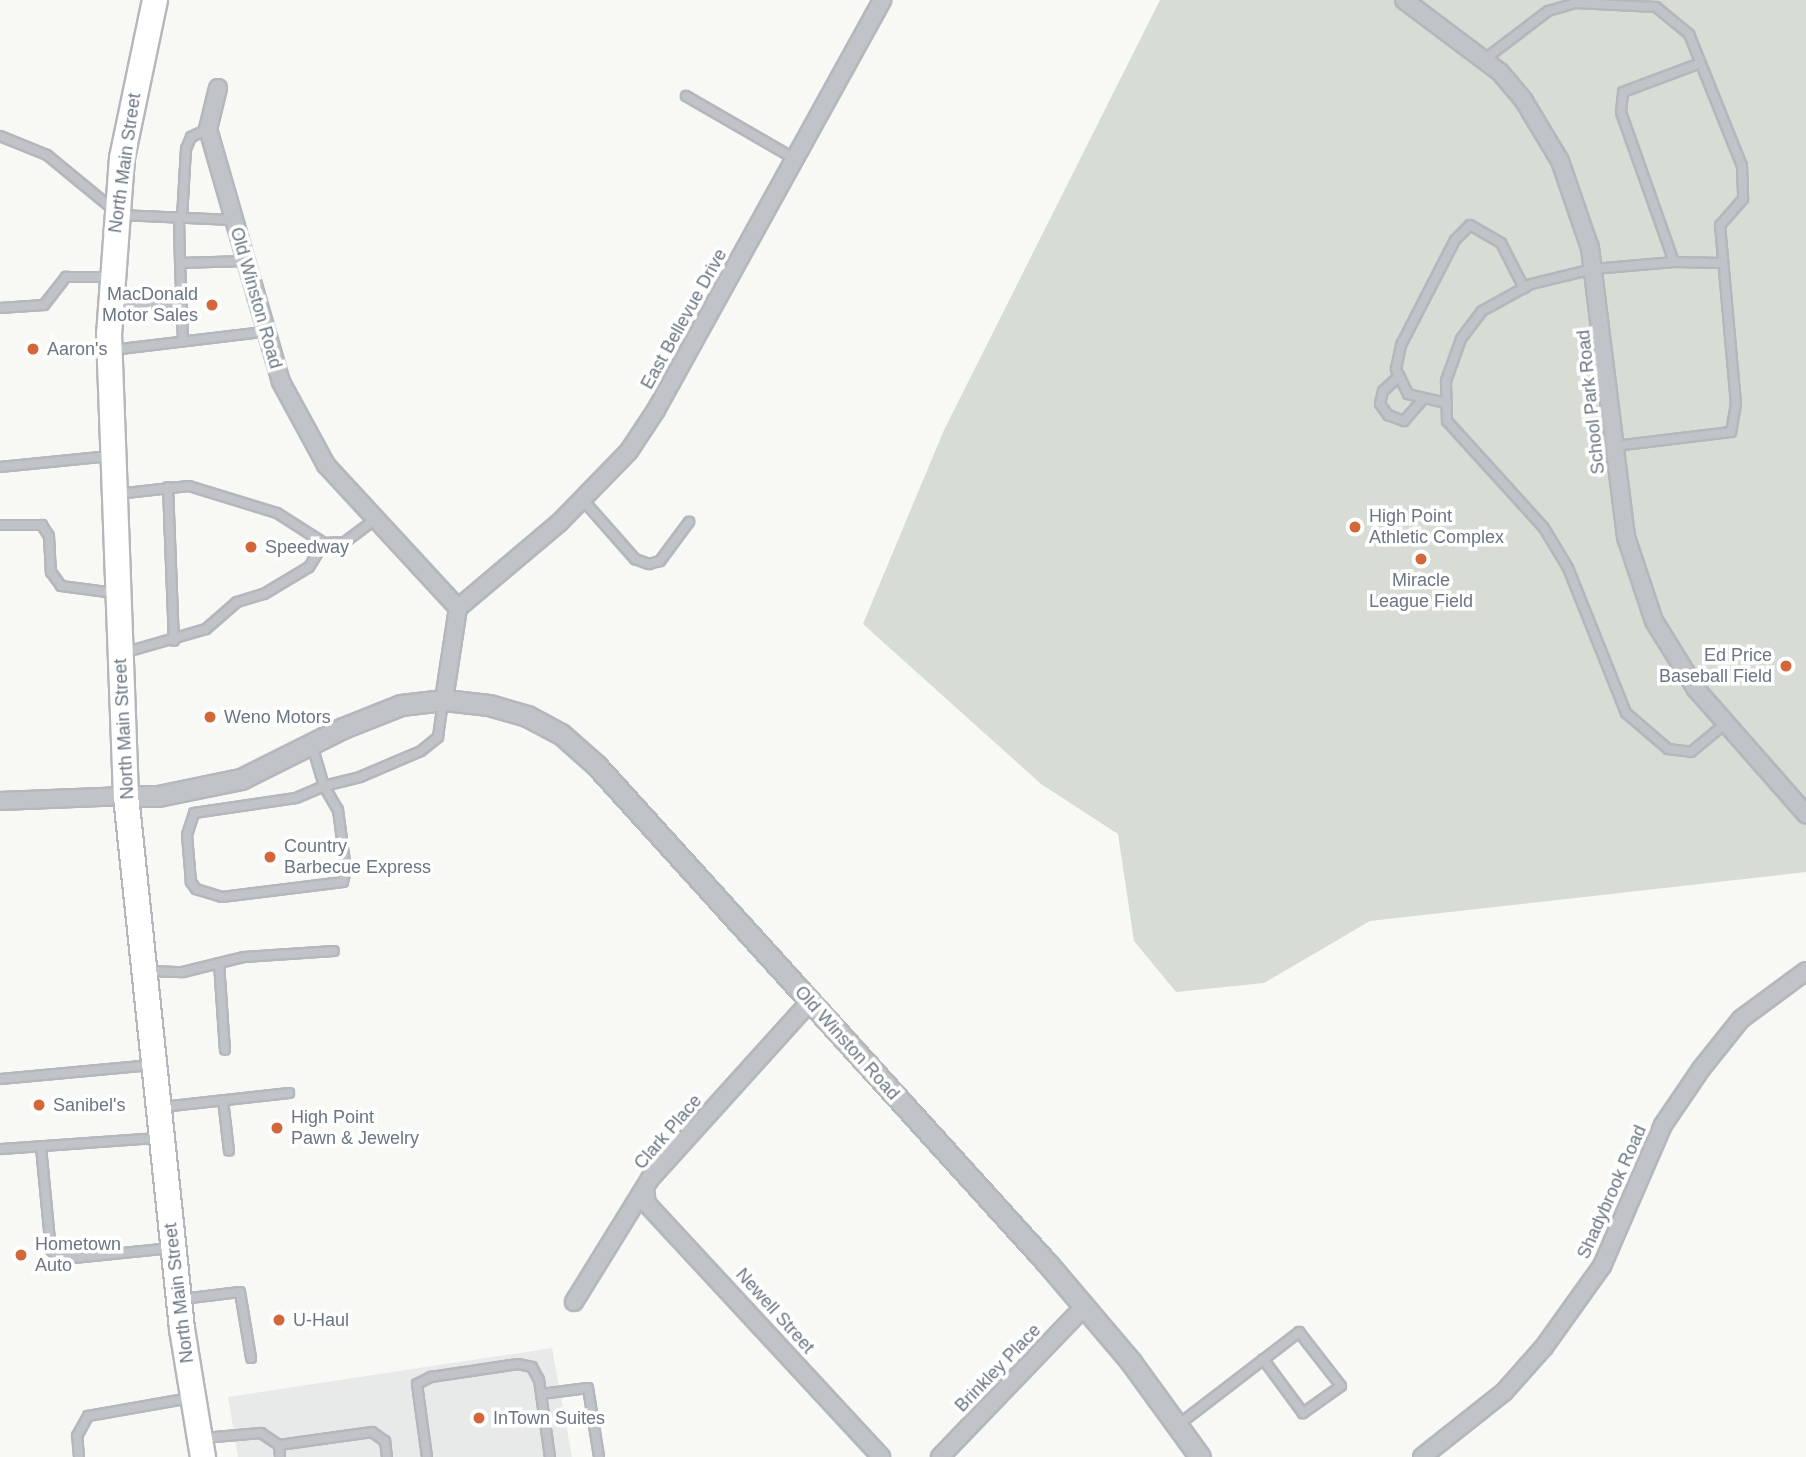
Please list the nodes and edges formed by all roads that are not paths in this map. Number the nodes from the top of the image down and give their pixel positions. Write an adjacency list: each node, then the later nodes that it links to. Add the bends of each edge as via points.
1 (155, 0): 11 (main road, North Main Street, via 122,158)
2 (882, 0): 10 (street, East Bellevue Drive)
3 (1404, 0): 4 (street, School Park Road)
4 (1485, 59): 5 (lane, via 1548,11 1576,3 1630,4 1656,7 1671,17 1689,34); 18 (street, School Park Road, via 1524,101 1560,161 1583,218)
5 (1700, 63): 15 (lane, via 1623,92 1620,112); 17 (lane, via 1742,166 1743,199 1720,225)
6 (218, 88): 8 (street, Old Winston Road)
7 (686, 96): 10 (lane)
8 (208, 129): 12 (lane, via 191,137 186,149); 13 (street, Old Winston Road)
9 (0, 136): 11 (lane, via 47,155)
10 (794, 159): 35 (street, East Bellevue Drive, via 656,410 629,451)
11 (116, 213): 12 (lane); 19 (main road, North Main Street)
12 (180, 217): 13 (lane); 16 (lane)
13 (233, 220): 14 (street, Old Winston Road)
14 (244, 261): 16 (lane); 24 (street, Old Winston Road)
15 (1674, 262): 17 (lane); 18 (lane)
16 (180, 263): 21 (lane)
17 (1721, 263): 30 (lane, via 1736,404 1731,432)
18 (1593, 269): 20 (lane); 30 (street, School Park Road)
19 (111, 276): 22 (main road, North Main Street); 23 (lane, via 66,277 44,305)
20 (1524, 288): 27 (lane, via 1501,243 1470,225 1455,240 1401,345); 29 (lane, via 1482,311 1461,339 1446,381)
21 (181, 302): 22 (lane); 25 (lane)
22 (110, 305): 26 (main road, North Main Street)
23 (0, 308)
24 (264, 331): 25 (lane); 36 (street, Old Winston Road, via 281,382 326,465)
25 (183, 341): 26 (lane)
26 (109, 350): 31 (main road, North Main Street)
27 (1397, 378): 28 (lane, via 1408,394); 28 (lane, via 1383,391 1380,404 1388,415 1404,421)
28 (1423, 398): 29 (lane)
29 (1446, 404): 45 (lane, via 1447,421 1544,528 1568,568 1626,713 1668,748 1691,752)
30 (1614, 446): 45 (street, School Park Road, via 1626,537 1654,621 1696,689)
31 (113, 456): 32 (lane); 34 (main road, North Main Street)
32 (0, 467)
33 (168, 487): 34 (lane); 39 (lane, via 189,486 277,513); 42 (lane)
34 (114, 494): 40 (main road, North Main Street)
35 (583, 500): 37 (lane, via 635,559 649,564 660,561); 41 (street, East Bellevue Drive)
36 (375, 519): 39 (lane, via 345,542); 41 (street, Old Winston Road)
37 (690, 522)
38 (0, 525): 40 (lane, via 42,525 49,536 51,572 61,586)
39 (324, 543): 42 (lane, via 309,567 264,594 237,602 206,629)
40 (118, 593): 43 (main road, North Main Street)
41 (458, 608): 44 (street)
42 (174, 641): 43 (lane)
43 (120, 654): 48 (main road, North Main Street)
44 (443, 700): 46 (street, Old Winston Road, via 401,705); 47 (lane, via 441,728 431,745 360,777); 55 (street, Old Winston Road, via 489,705 527,716 561,734 596,765)
45 (1725, 724): 50 (street, School Park Road)
46 (312, 745): 47 (lane); 48 (street, Old Winston Road, via 241,779 158,796)
47 (324, 786): 47 (lane, via 296,798 194,813 187,835 191,882 203,892 222,897 343,882 346,869 338,810)
48 (126, 796): 49 (street); 53 (main road, North Main Street)
49 (0, 801)
50 (1806, 814)
51 (334, 951): 52 (lane)
52 (219, 963): 53 (lane, via 183,972); 56 (lane)
53 (145, 971): 57 (main road, North Main Street)
54 (1806, 971): 87 (street, Shadybrook Road, via 1741,1019 1701,1069 1663,1125 1602,1265 1544,1347 1504,1392)
55 (810, 1002): 66 (street, Clark Place); 70 (street, Old Winston Road)
56 (225, 1050)
57 (155, 1065): 58 (lane); 61 (main road, North Main Street)
58 (0, 1079)
59 (289, 1093): 60 (lane)
60 (223, 1100): 61 (lane); 65 (lane)
61 (159, 1108): 62 (main road, North Main Street)
62 (162, 1138): 63 (lane); 67 (main road, North Main Street)
63 (41, 1147): 64 (lane); 67 (lane, via 51,1250 56,1255 64,1259)
64 (0, 1149)
65 (229, 1151)
66 (645, 1190): 69 (street, Clark Place); 84 (street, Newell Street, via 647,1204)
67 (174, 1247): 68 (main road, North Main Street)
68 (179, 1299): 71 (lane, via 240,1292); 74 (main road, North Main Street)
69 (574, 1301)
70 (1084, 1307): 75 (street, Old Winston Road); 85 (street, Brinkley Place)
71 (251, 1358)
72 (1263, 1359): 72 (lane, via 1304,1332 1341,1386 1303,1413); 75 (lane)
73 (541, 1394): 81 (lane, via 532,1367 518,1364 431,1377 417,1384); 82 (lane); 83 (lane, via 588,1388)
74 (193, 1398): 77 (main road, North Main Street); 78 (lane, via 88,1416 77,1436)
75 (1178, 1425): 86 (street, Old Winston Road)
76 (279, 1445): 77 (lane, via 261,1433); 79 (lane); 80 (lane, via 372,1432 385,1441)
77 (201, 1448)
78 (79, 1457)
79 (280, 1457)
80 (387, 1457)
81 (427, 1457)
82 (550, 1457)
83 (599, 1457)
84 (881, 1457)
85 (940, 1457)
86 (1200, 1457)
87 (1422, 1457)

